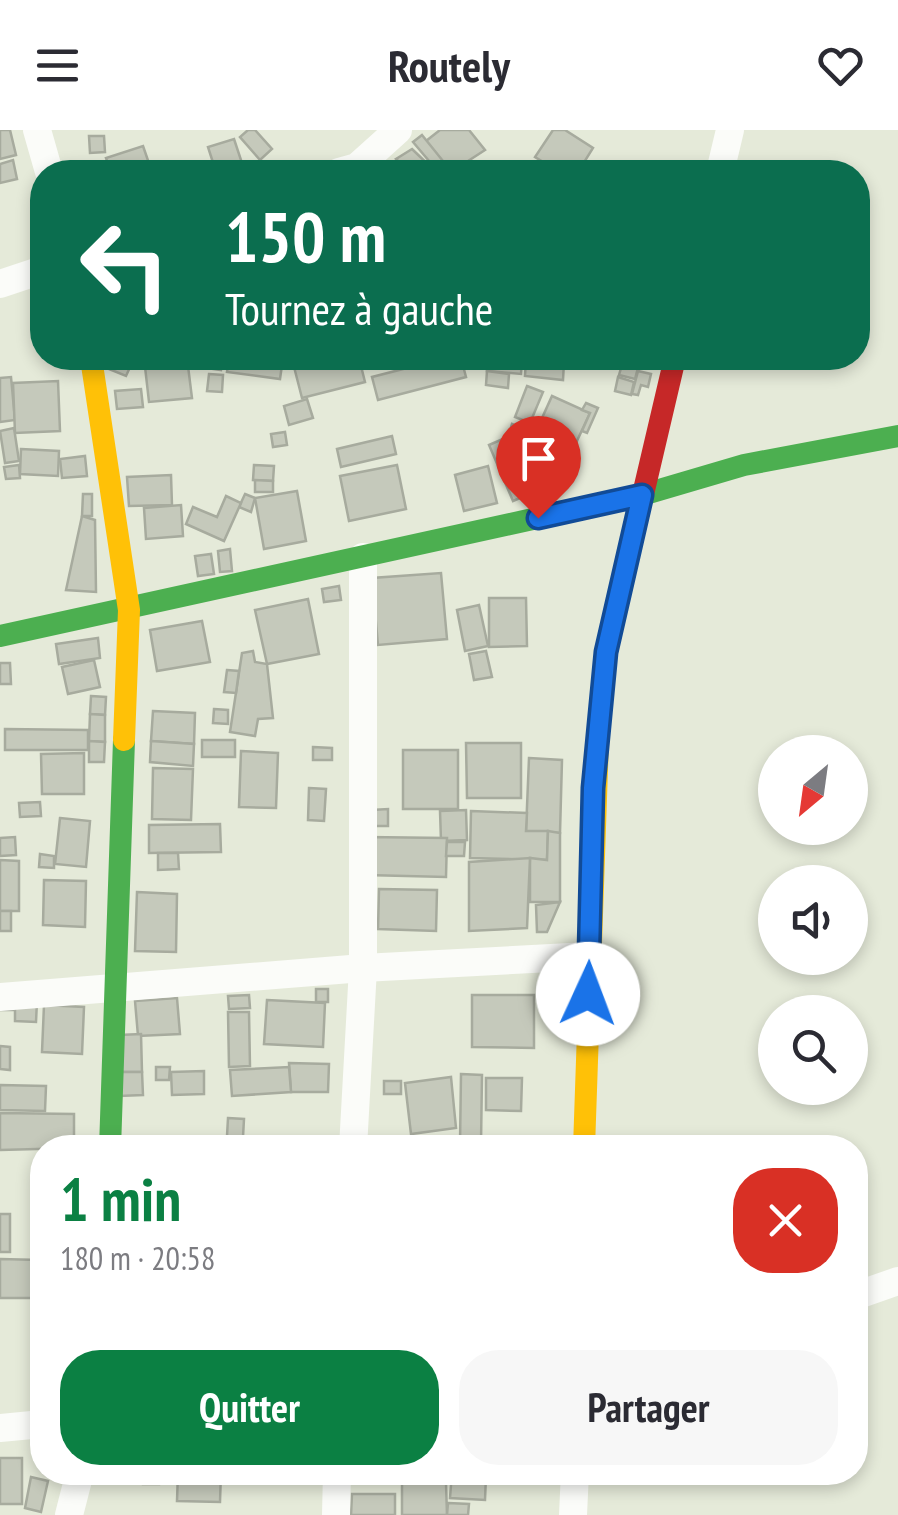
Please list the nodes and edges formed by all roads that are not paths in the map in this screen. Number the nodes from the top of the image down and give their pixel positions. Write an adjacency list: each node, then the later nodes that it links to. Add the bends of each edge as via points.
1 (37, 130): 4 (street)
2 (398, 130): 5 (street)
3 (730, 130): 6 (street)
4 (45, 160)
5 (364, 160)
6 (723, 160)
7 (30, 274): 8 (street)
8 (0, 284)
9 (93, 370): 14 (street)
10 (673, 370): 12 (street)
11 (898, 436): 12 (street, via 744,465)
12 (642, 495): 13 (street); 16 (street, via 606,652)
13 (363, 558): 14 (street); 17 (street)
14 (129, 610): 15 (street); 18 (street)
15 (0, 636)
16 (588, 956): 17 (street); 22 (street)
17 (363, 968): 18 (street); 21 (street)
18 (118, 990): 19 (street); 20 (street)
19 (0, 997)
20 (111, 1135)
21 (355, 1135)
22 (584, 1135)
23 (898, 1280): 24 (street)
24 (868, 1291)
25 (30, 1425): 26 (street)
26 (0, 1428)
27 (77, 1485): 30 (street)
28 (337, 1485): 31 (street)
29 (574, 1485): 32 (street)
30 (69, 1515)
31 (336, 1515)
32 (573, 1515)

